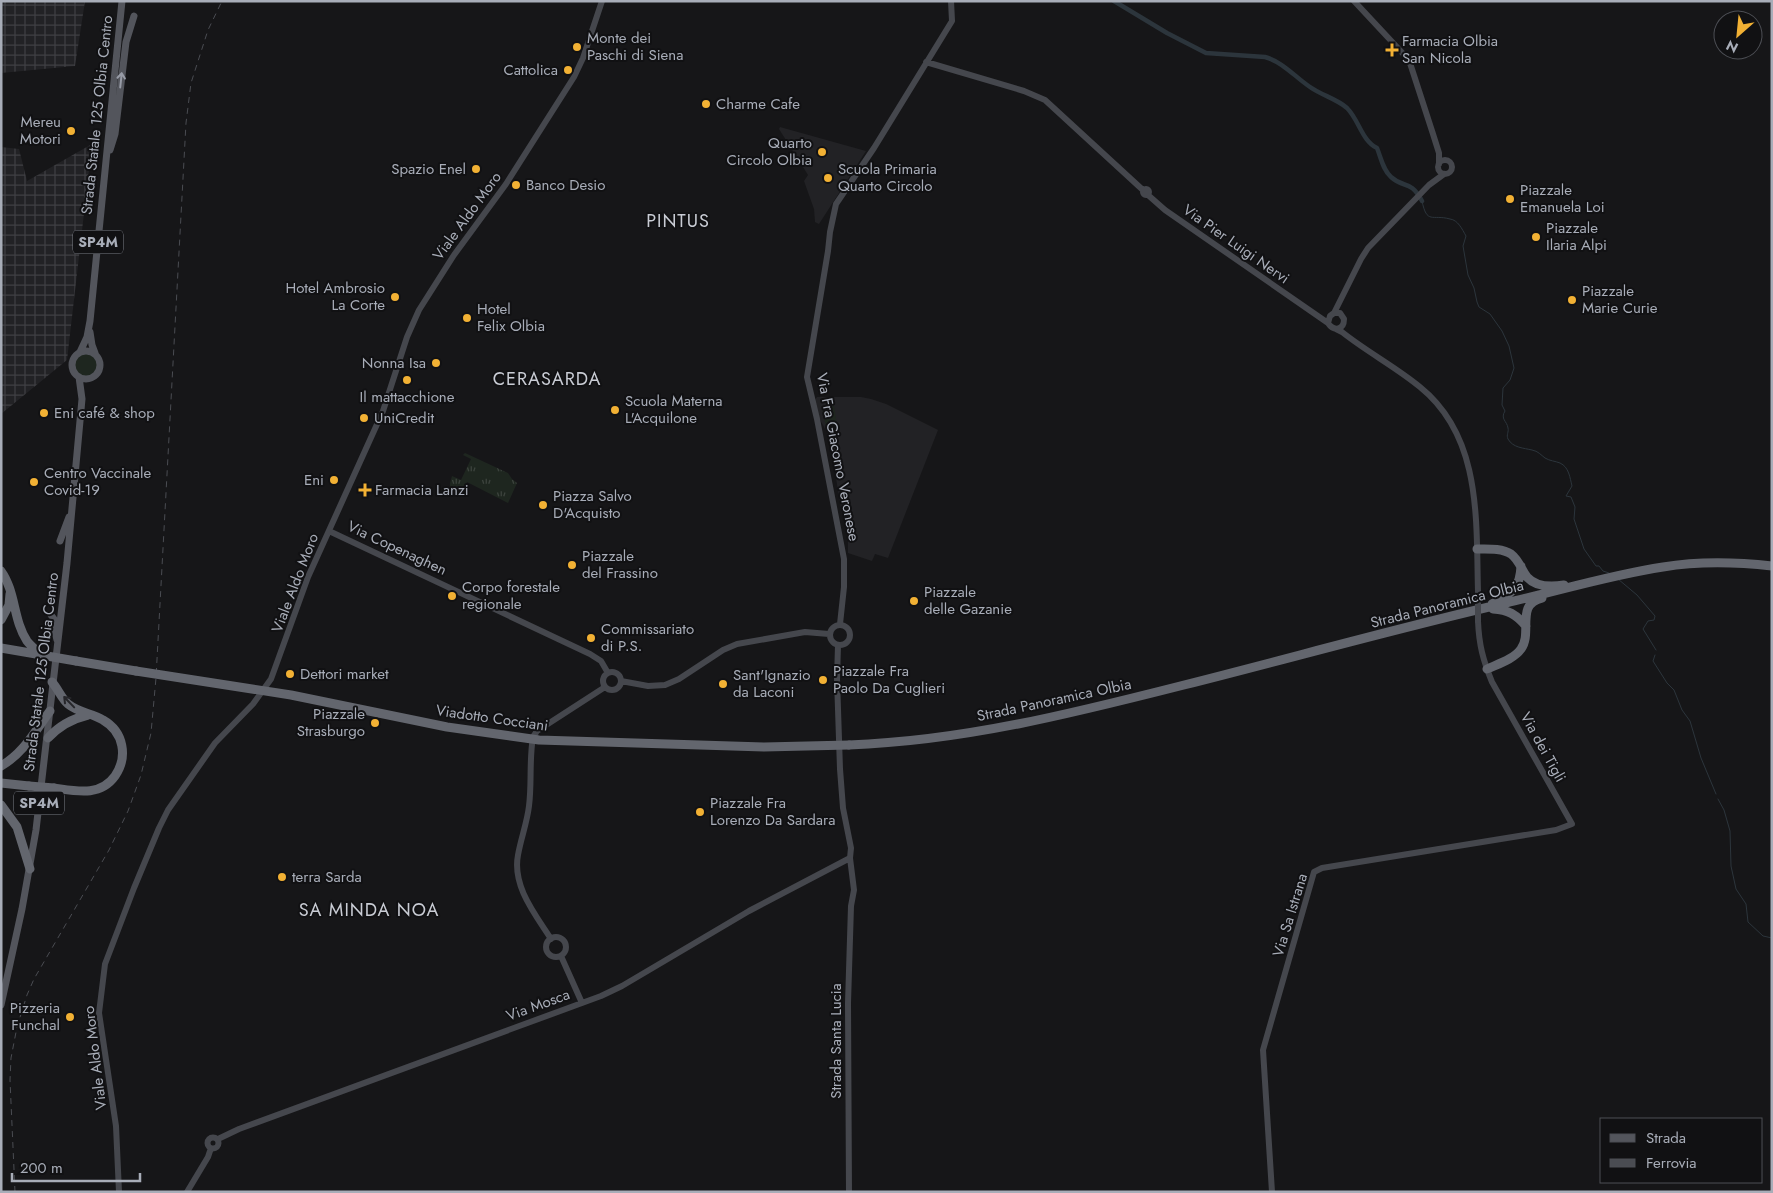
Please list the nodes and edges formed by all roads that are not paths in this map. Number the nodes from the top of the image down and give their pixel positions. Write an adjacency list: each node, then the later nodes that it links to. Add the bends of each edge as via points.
1 (122, 1): 9 (main road, Strada Statale 125 Olbia Centro / SP4M)
2 (602, 1): 25 (street, Viale Aldo Moro, via 574,76 506,184 419,310 382,411)
3 (951, 1): 6 (street, Via Fra Giacomo Veronese, via 952,21)
4 (1354, 1): 7 (street, via 1408,60)
5 (134, 16): 9 (main road, one-way to 5, via 115,134 126,42)
6 (926, 62): 14 (street, Via Pier Luigi Nervi, via 1045,100 1164,210 1311,312); 36 (street, Via Fra Giacomo Veronese, via 834,210 812,343 807,377 844,559)
7 (1439, 153): 8 (street); 10 (street)
8 (1447, 161): 10 (street); 11 (street, via 1452,168)
9 (106, 162): 15 (main road, Strada Statale 125 Olbia Centro / SP4M)
10 (1438, 166): 11 (street); 12 (street)
11 (1444, 174): 12 (street)
12 (1429, 185): 13 (street, via 1368,248)
13 (1337, 313): 14 (street); 16 (street, via 1344,319)
14 (1328, 320): 17 (street)
15 (90, 322): 19 (main road, Strada Statale 125 Olbia Centro / SP4M); 20 (main road, Strada Statale 125 Olbia Centro / SP4M, via 90,338)
16 (1344, 324): 17 (street); 18 (street)
17 (1336, 329): 18 (street)
18 (1354, 342): 27 (street, via 1420,387 1452,423 1461,441 1475,497)
19 (80, 352): 20 (main road, via 88,350); 21 (main road, SP4M, via 72,364)
20 (95, 353): 22 (main road, SP4M, via 100,360 100,369)
21 (79, 377): 22 (main road); 23 (main road, Strada Statale 125 Olbia Centro / SP4M)
22 (92, 378): 23 (main road, Strada Statale 125 Olbia Centro / SP4M)
23 (82, 399): 24 (main road, Strada Statale 125 Olbia Centro / SP4M)
24 (72, 513): 26 (main road); 39 (main road, Strada Statale 125 Olbia Centro / SP4M)
25 (329, 530): 44 (street, Via Copenaghen, via 590,654 602,661); 62 (street, Viale Aldo Moro, via 308,577 271,679 215,743 168,810 105,964 99,1013 116,1126)
26 (60, 541)
27 (1477, 549): 28 (highway, via 1510,553); 43 (street, bridge, via 1479,643)
28 (1521, 566): 31 (highway, via 1534,583 1547,586 1580,580); 33 (highway, via 1518,585)
29 (1772, 566): 31 (highway, via 1728,562 1664,566)
30 (3, 574): 35 (highway, via 10,592 9,605); 42 (highway, via 28,643)
31 (1589, 583): 32 (highway, Strada Panoramica Olbia)
32 (1578, 586): 33 (highway, Strada Panoramica Olbia); 37 (highway, via 1569,592 1538,599 1530,605 1526,612)
33 (1486, 608): 37 (highway, via 1512,613); 51 (highway, Strada Panoramica Olbia, via 1077,712 933,738)
34 (51, 615): 39 (main road)
35 (1, 620)
36 (840, 624): 38 (street, via 833,626); 40 (street, via 847,627 850,636 847,642)
37 (1526, 626): 43 (highway, via 1522,648)
38 (829, 634): 40 (street); 46 (street, via 805,632 737,644 665,685)
39 (58, 645): 45 (main road, Strada Statale 125 Olbia Centro / SP4M)
40 (838, 645): 56 (street, via 840,769)
41 (1, 648): 42 (highway)
42 (44, 655): 51 (highway, Viadotto Cocciani, bridge, via 291,694 447,727 539,740 764,747)
43 (1487, 669): 55 (street, Via dei Tigli)
44 (606, 675): 46 (street, via 618,674); 47 (street)
45 (52, 682): 48 (main road, Strada Statale 125 Olbia Centro / SP4M); 49 (highway, one-way to 45, via 67,703)
46 (621, 682): 47 (street, via 616,689)
47 (605, 687): 58 (street, via 537,731 533,737 529,807 517,858 518,871 524,895)
48 (50, 711): 50 (main road, Strada Statale 125 Olbia Centro / SP4M); 52 (highway, via 26,745)
49 (90, 714): 50 (highway, via 63,724); 53 (highway, bridge, via 114,728 122,742 124,756 112,780 100,789 86,792)
50 (48, 738): 57 (main road, Strada Statale 125 Olbia Centro / SP4M)
51 (848, 745)
52 (1, 766)
53 (1, 783)
54 (1, 805): 57 (highway, via 17,827)
55 (1572, 824): 65 (street, Via Sa Istrana, via 1565,828 1322,868 1314,872 1263,1050)
56 (850, 858): 60 (street, Via Mosca, via 748,911 622,986); 64 (street, Strada Santa Lucia, via 854,890 849,986)
57 (30, 869): 61 (main road, Strada Statale 125 Olbia Centro / SP4M)
58 (551, 939): 59 (street, via 548,951 553,956); 59 (street, via 559,938 565,942 566,949)
59 (561, 956): 60 (street)
60 (582, 1003): 63 (street, Via Mosca, via 218,1139 218,1146 212,1148)
61 (1, 1005)
62 (119, 1192)
63 (187, 1192)
64 (848, 1192)
65 (1272, 1192)

